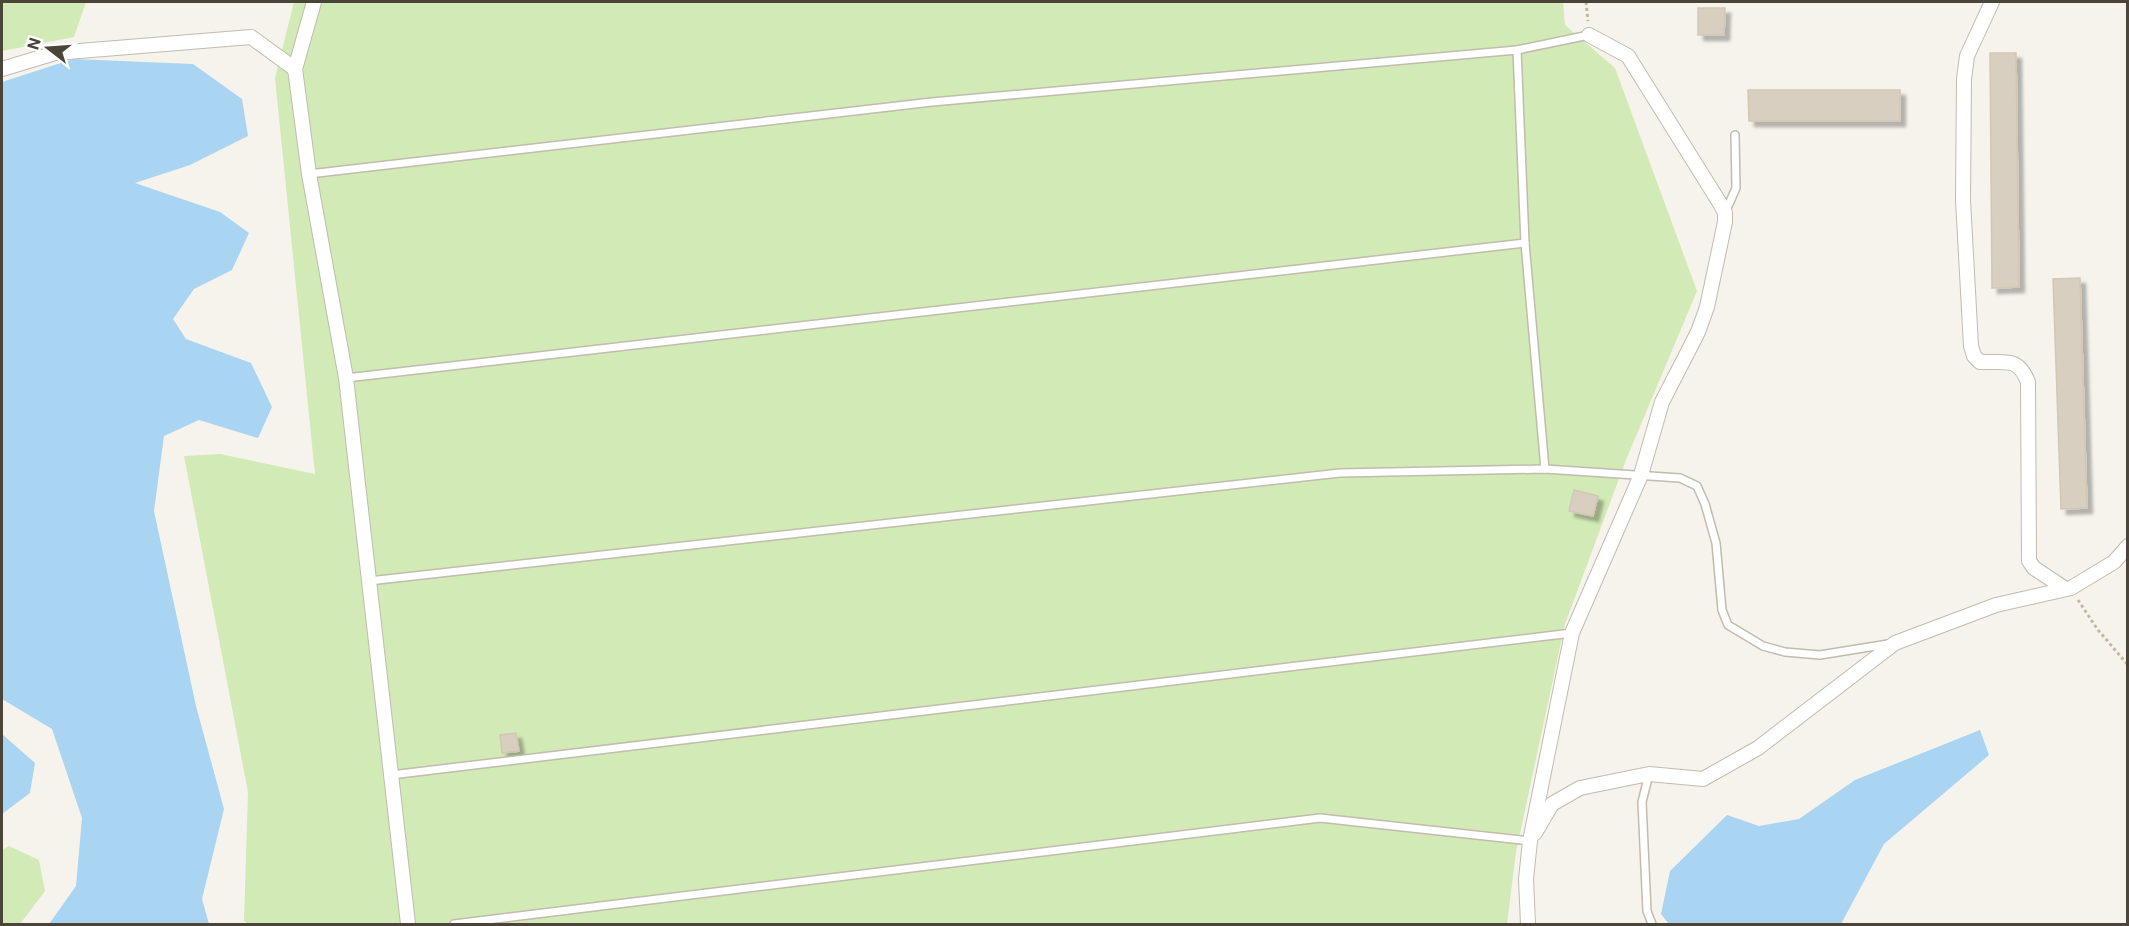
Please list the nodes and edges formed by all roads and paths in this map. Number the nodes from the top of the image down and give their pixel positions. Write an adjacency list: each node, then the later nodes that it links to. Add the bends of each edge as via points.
1 (314, 2): 7 (street)
2 (1586, 2): 4 (path)
3 (1992, 2): 17 (street, via 1967,56 1964,79 1963,200 1971,346 1980,362 2015,363 2023,369 2028,382 2029,561)
4 (1589, 35): 5 (lane); 10 (street, via 1628,56)
5 (1517, 50): 9 (lane, via 932,102); 11 (lane)
6 (2, 69): 7 (street, via 55,53 251,37)
7 (295, 69): 9 (street)
8 (1735, 135): 10 (lane, via 1736,188)
9 (309, 174): 12 (street)
10 (1725, 213): 14 (street, via 1707,307 1662,402)
11 (1524, 243): 12 (lane); 13 (lane)
12 (346, 378): 16 (street)
13 (1545, 470): 14 (lane); 16 (lane, via 1340,472)
14 (1641, 476): 18 (street); 19 (lane, via 1680,478 1696,486 1716,543 1722,610 1728,625 1763,646 1785,652 1820,655)
15 (2127, 546): 17 (street, via 2114,562)
16 (369, 581): 22 (street)
17 (2068, 588): 19 (street, via 1996,604); 20 (path)
18 (1572, 633): 22 (lane); 23 (street)
19 (1895, 643): 21 (street, via 1758,748 1703,778)
20 (2127, 665)
21 (1649, 774): 23 (street, via 1580,788 1552,804); 27 (lane, via 1642,802 1647,911)
22 (391, 775): 24 (street)
23 (1530, 840): 25 (lane, via 1320,818); 26 (street, via 1526,879)
24 (408, 924)
25 (454, 924)
26 (1528, 924)
27 (1652, 924)

